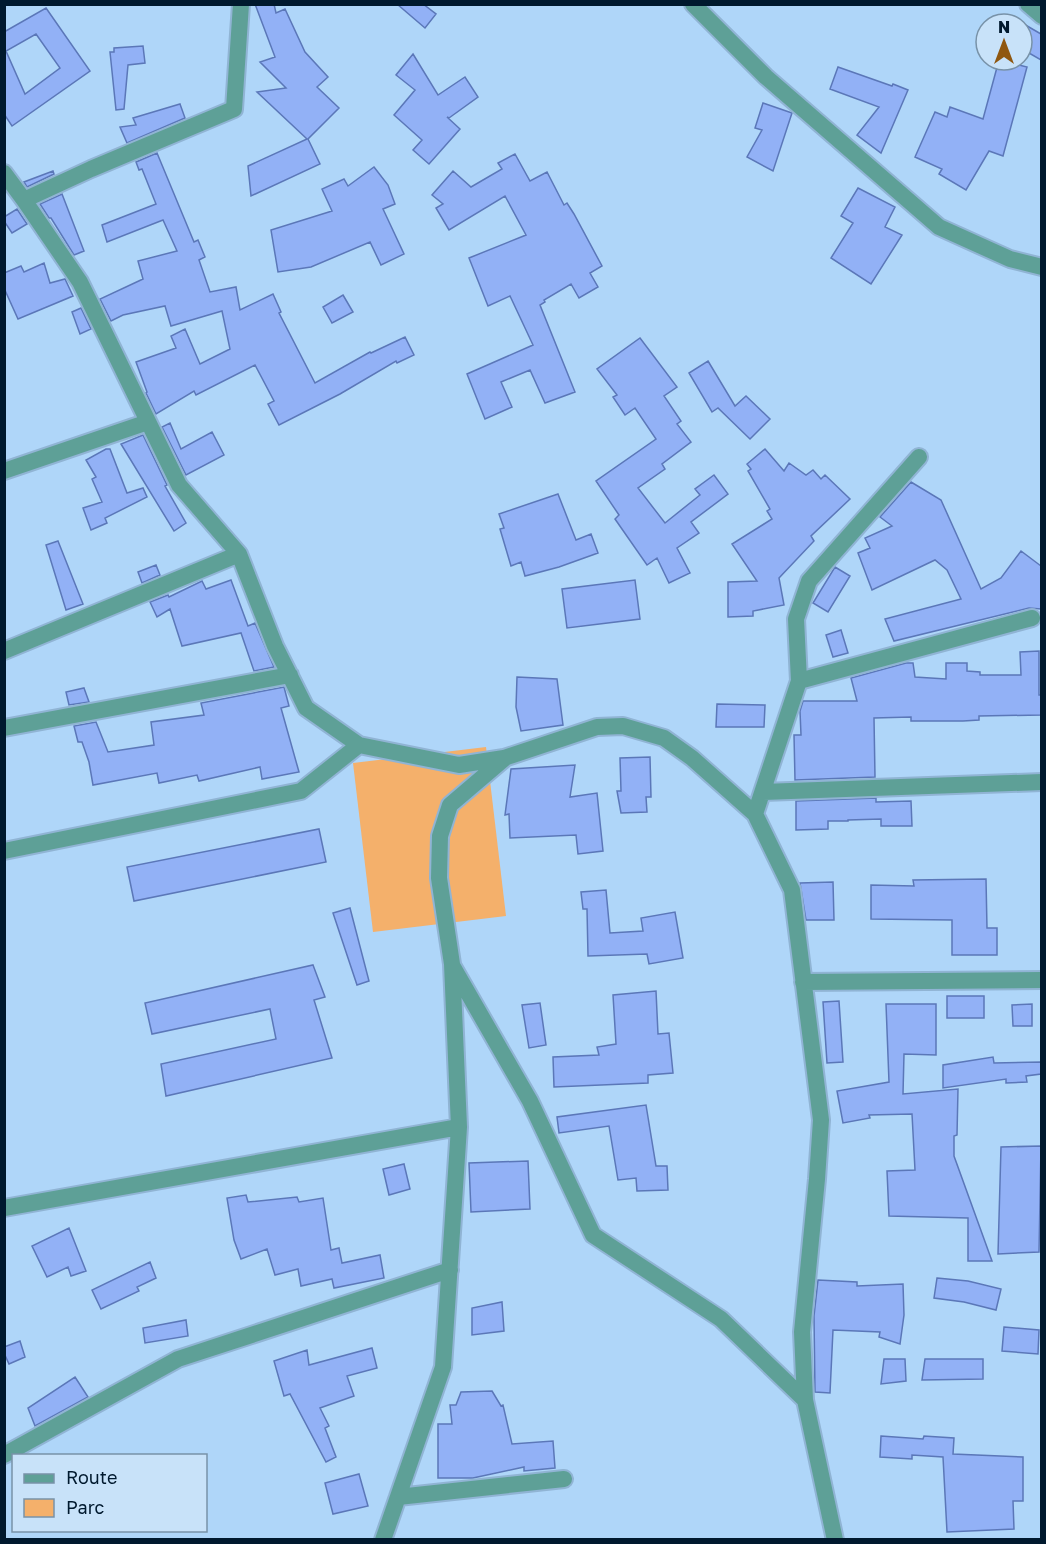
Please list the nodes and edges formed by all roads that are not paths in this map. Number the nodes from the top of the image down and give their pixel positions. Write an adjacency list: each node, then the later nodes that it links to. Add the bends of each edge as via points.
1 (241, 4): 6 (street, via 234,109)
2 (693, 4): 7 (street, via 766,77 939,227 1010,259)
3 (1028, 4): 4 (street)
4 (1041, 16)
5 (4, 173): 6 (street)
6 (24, 200): 8 (street, via 80,282)
7 (1041, 267)
8 (148, 422): 10 (street); 11 (street, via 179,485)
9 (920, 458): 15 (street, via 809,581 796,619)
10 (4, 471)
11 (239, 554): 13 (street); 14 (street)
12 (1032, 618): 15 (street)
13 (4, 651)
14 (290, 675): 16 (street); 17 (street, via 306,708)
15 (800, 681): 20 (street)
16 (4, 728)
17 (359, 745): 18 (street, via 459,765); 22 (street, via 301,791)
18 (504, 758): 21 (street, via 597,728 623,726 664,738); 23 (street, via 450,805 440,836 439,878)
19 (1041, 782): 20 (street)
20 (763, 792): 21 (street)
21 (755, 814): 25 (street, via 792,890)
22 (4, 851)
23 (452, 964): 26 (street); 29 (street, via 530,1101 593,1235 722,1319)
24 (1041, 980): 25 (street)
25 (804, 982): 29 (street, via 821,1120 802,1332)
26 (459, 1127): 27 (street); 28 (street)
27 (4, 1208)
28 (450, 1270): 30 (street, via 178,1359); 32 (street, via 443,1367)
29 (805, 1400): 34 (street)
30 (4, 1455)
31 (564, 1479): 32 (street)
32 (398, 1497): 33 (street)
33 (383, 1539)
34 (835, 1539)

